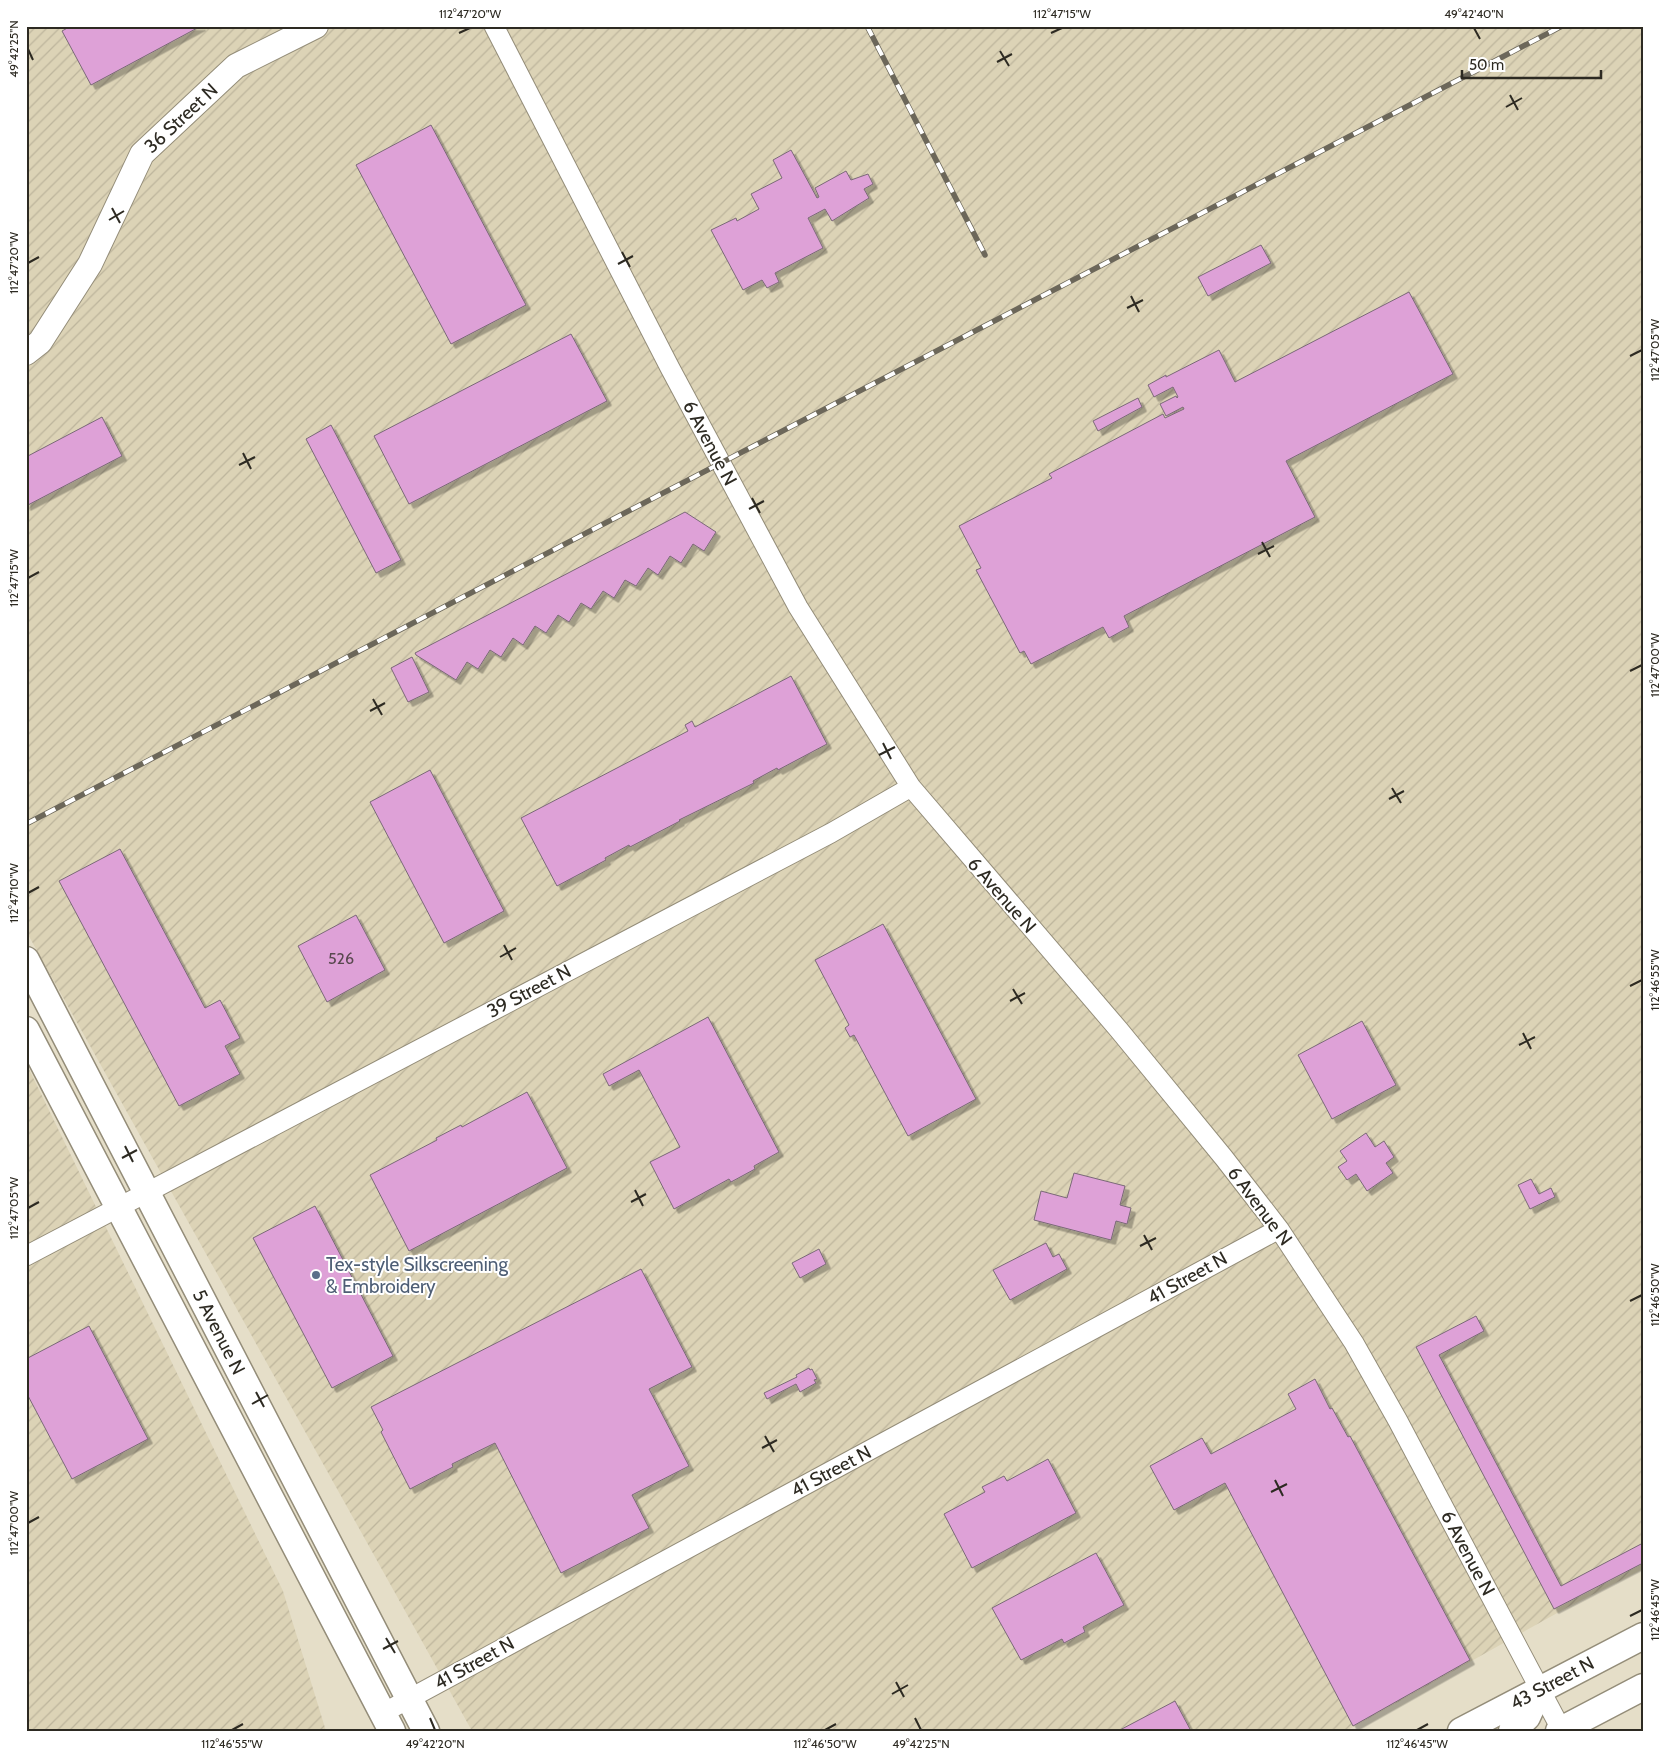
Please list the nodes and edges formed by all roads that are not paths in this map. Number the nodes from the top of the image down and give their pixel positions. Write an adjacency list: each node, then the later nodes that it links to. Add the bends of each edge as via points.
1 (316, 26): 3 (street, 36 Street N, via 236,66 142,154 90,264 40,342)
2 (494, 26): 4 (street, 6 Avenue N, via 670,368 798,607)
3 (26, 353)
4 (911, 788): 7 (street, 39 Street N); 9 (street, 6 Avenue N, via 1119,1030)
5 (26, 960): 7 (main road, 5 Avenue N)
6 (26, 1030): 8 (main road, 5 Avenue N)
7 (146, 1193): 8 (street, 39 Street N); 14 (main road, 5 Avenue N)
8 (118, 1208): 10 (street); 15 (main road, 5 Avenue N)
9 (1279, 1229): 13 (street, 6 Avenue N, via 1354,1343); 14 (street, 41 Street N)
10 (26, 1256)
11 (1643, 1636): 13 (main road, 43 Street N)
12 (1643, 1687): 16 (main road)
13 (1540, 1689): 16 (street, 6 Avenue N); 18 (main road, 43 Street N); 19 (main road, via 1527,1718)
14 (409, 1699): 15 (street, 41 Street N); 17 (main road, 5 Avenue N)
15 (387, 1722)
16 (1560, 1730)
17 (426, 1731)
18 (1461, 1731)
19 (1512, 1731)

